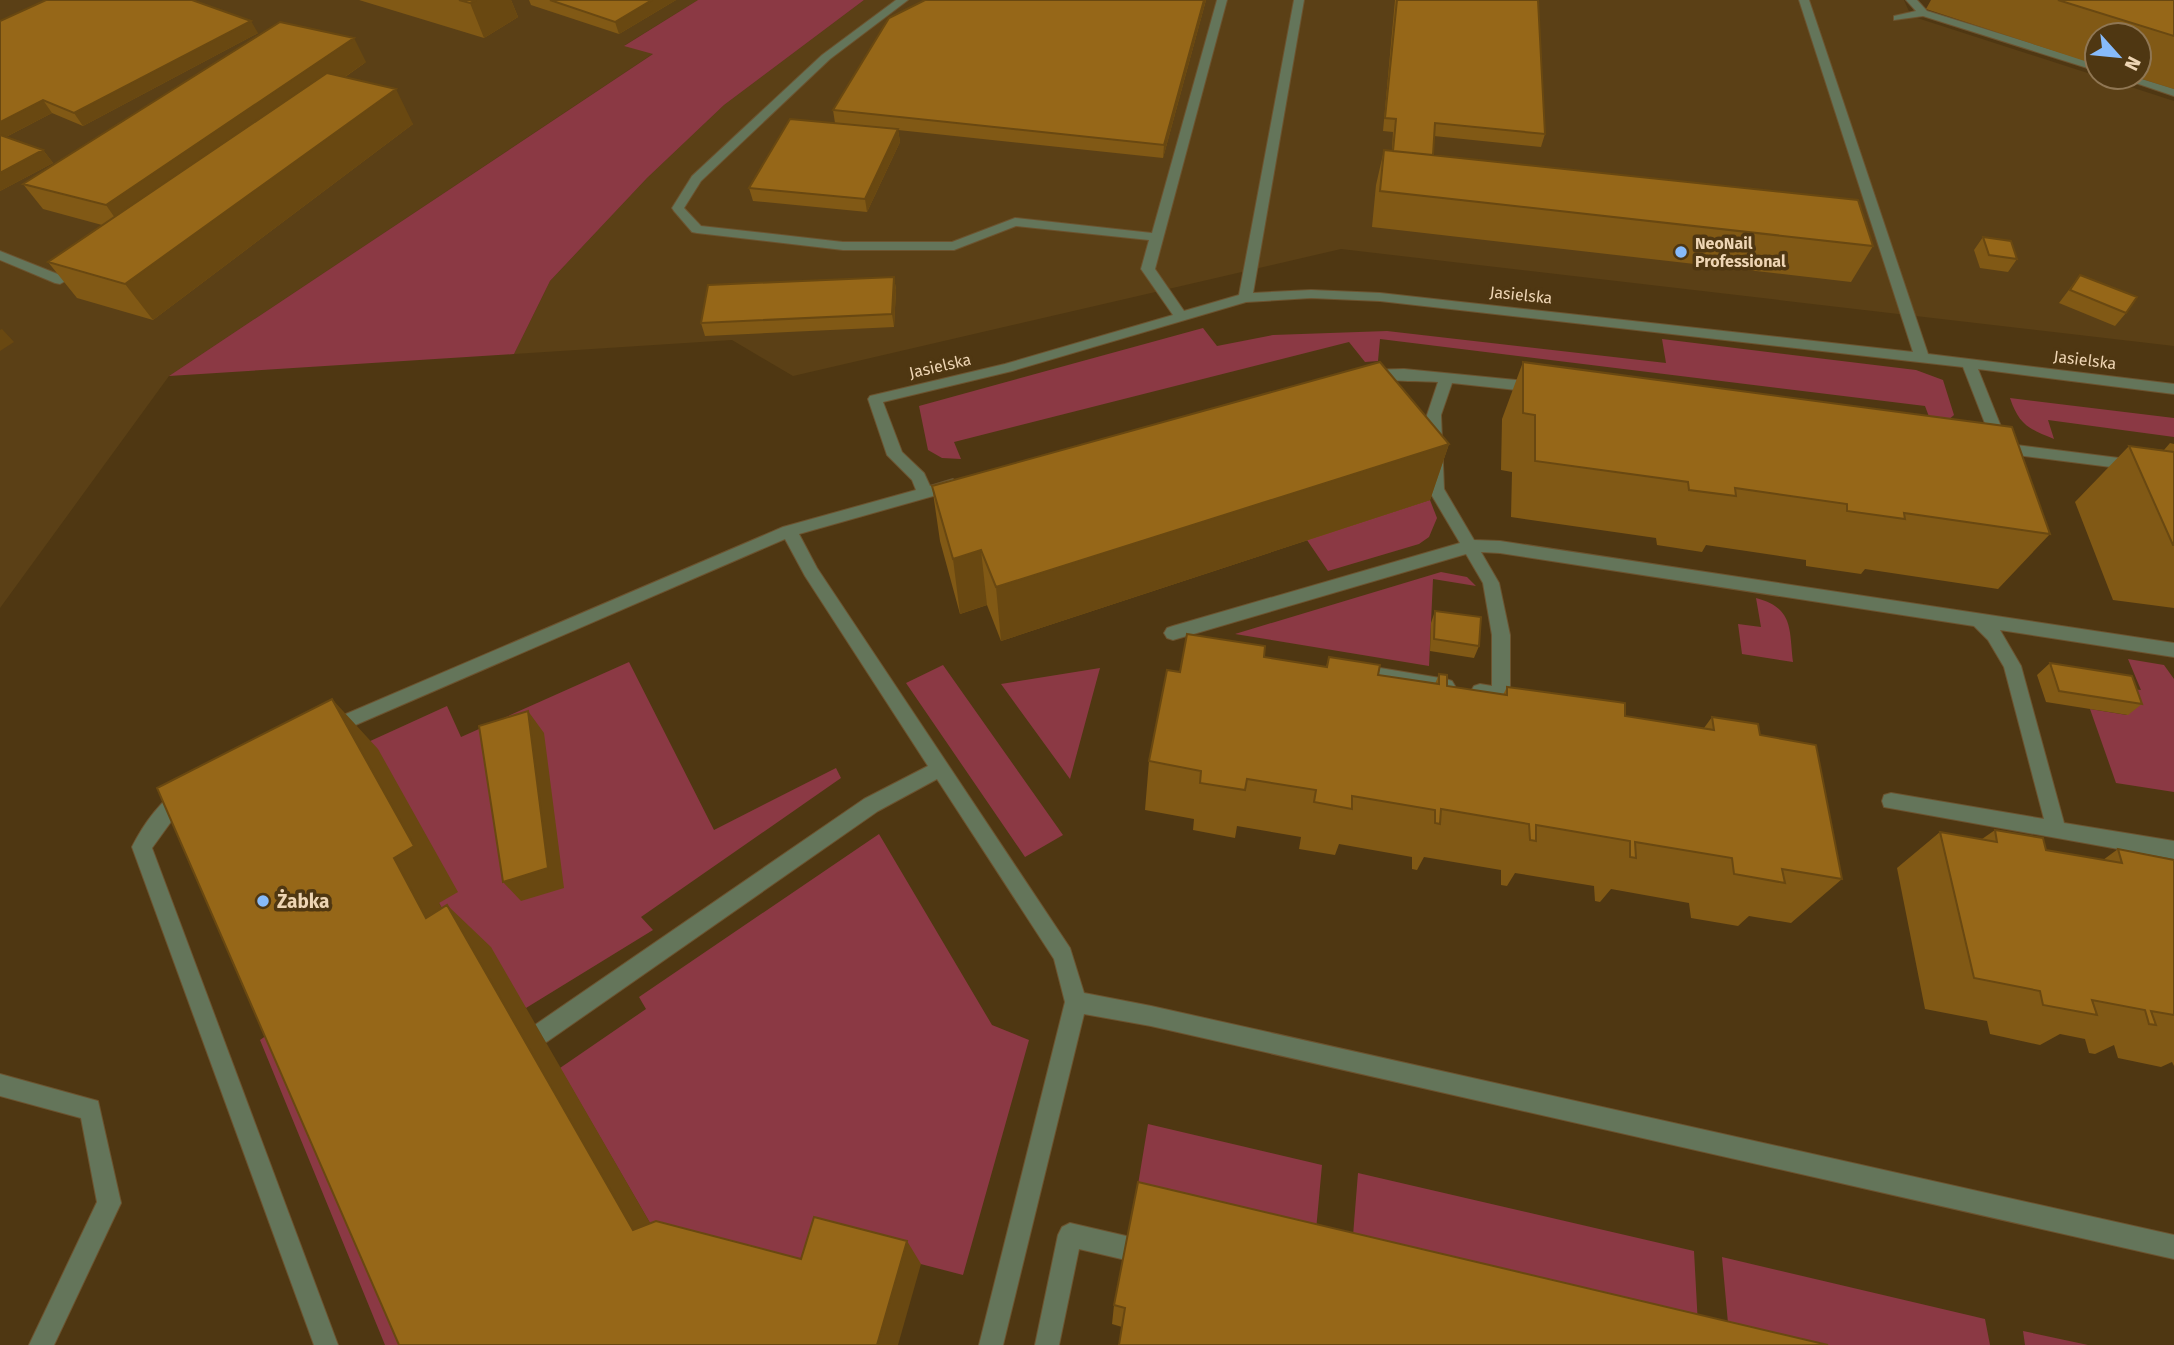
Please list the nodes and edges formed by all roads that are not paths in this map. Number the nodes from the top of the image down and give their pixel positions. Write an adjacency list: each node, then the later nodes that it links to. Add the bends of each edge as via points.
1 (903, 0): 11 (street, via 826,57 696,180 678,208 697,229 843,246 954,246 1015,222)
2 (1222, 0): 11 (street)
3 (1299, 0): 14 (street)
4 (1804, 0): 16 (street)
5 (1912, 0): 6 (street)
6 (1923, 13): 7 (street); 8 (street)
7 (1898, 18)
8 (2083, 64)
9 (2153, 86): 10 (street)
10 (2174, 93)
11 (1155, 237): 15 (street, via 1148,269)
12 (0, 255): 13 (street)
13 (60, 279)
14 (1245, 298): 15 (street, Jasielska); 16 (street, Jasielska, via 1311,293 1380,298)
15 (1181, 317): 26 (street, Jasielska, via 1007,368 875,399 895,455 919,477)
16 (1922, 358): 17 (street, Jasielska)
17 (1969, 363): 21 (street, Jasielska); 23 (street)
18 (1351, 378): 19 (street, via 1382,374)
19 (1446, 380): 20 (street); 28 (street, via 1434,415 1436,489)
20 (1554, 389)
21 (2174, 389)
22 (1976, 445): 23 (street)
23 (2003, 449): 24 (street)
24 (2174, 470)
25 (966, 482): 26 (street)
26 (925, 493): 27 (street)
27 (789, 531): 33 (street); 34 (street)
28 (1471, 547): 29 (street, via 1500,547); 30 (street); 32 (street, via 1494,596 1501,635 1501,695)
29 (1979, 620): 31 (street); 37 (street, via 2012,666)
30 (1173, 633)
31 (2174, 650)
32 (1345, 669)
33 (318, 734)
34 (939, 769): 39 (street, via 1063,955); 40 (street, via 871,805)
35 (205, 783): 45 (street, via 166,813 142,847)
36 (1891, 801): 37 (street)
37 (2056, 830): 38 (street)
38 (2174, 850)
39 (1076, 1002): 42 (street); 46 (street)
40 (540, 1034)
41 (0, 1085): 44 (street, via 90,1109 108,1203)
42 (2174, 1247)
43 (1126, 1248): 47 (street, via 1070,1235)
44 (41, 1345)
45 (326, 1345)
46 (991, 1345)
47 (1047, 1345)

